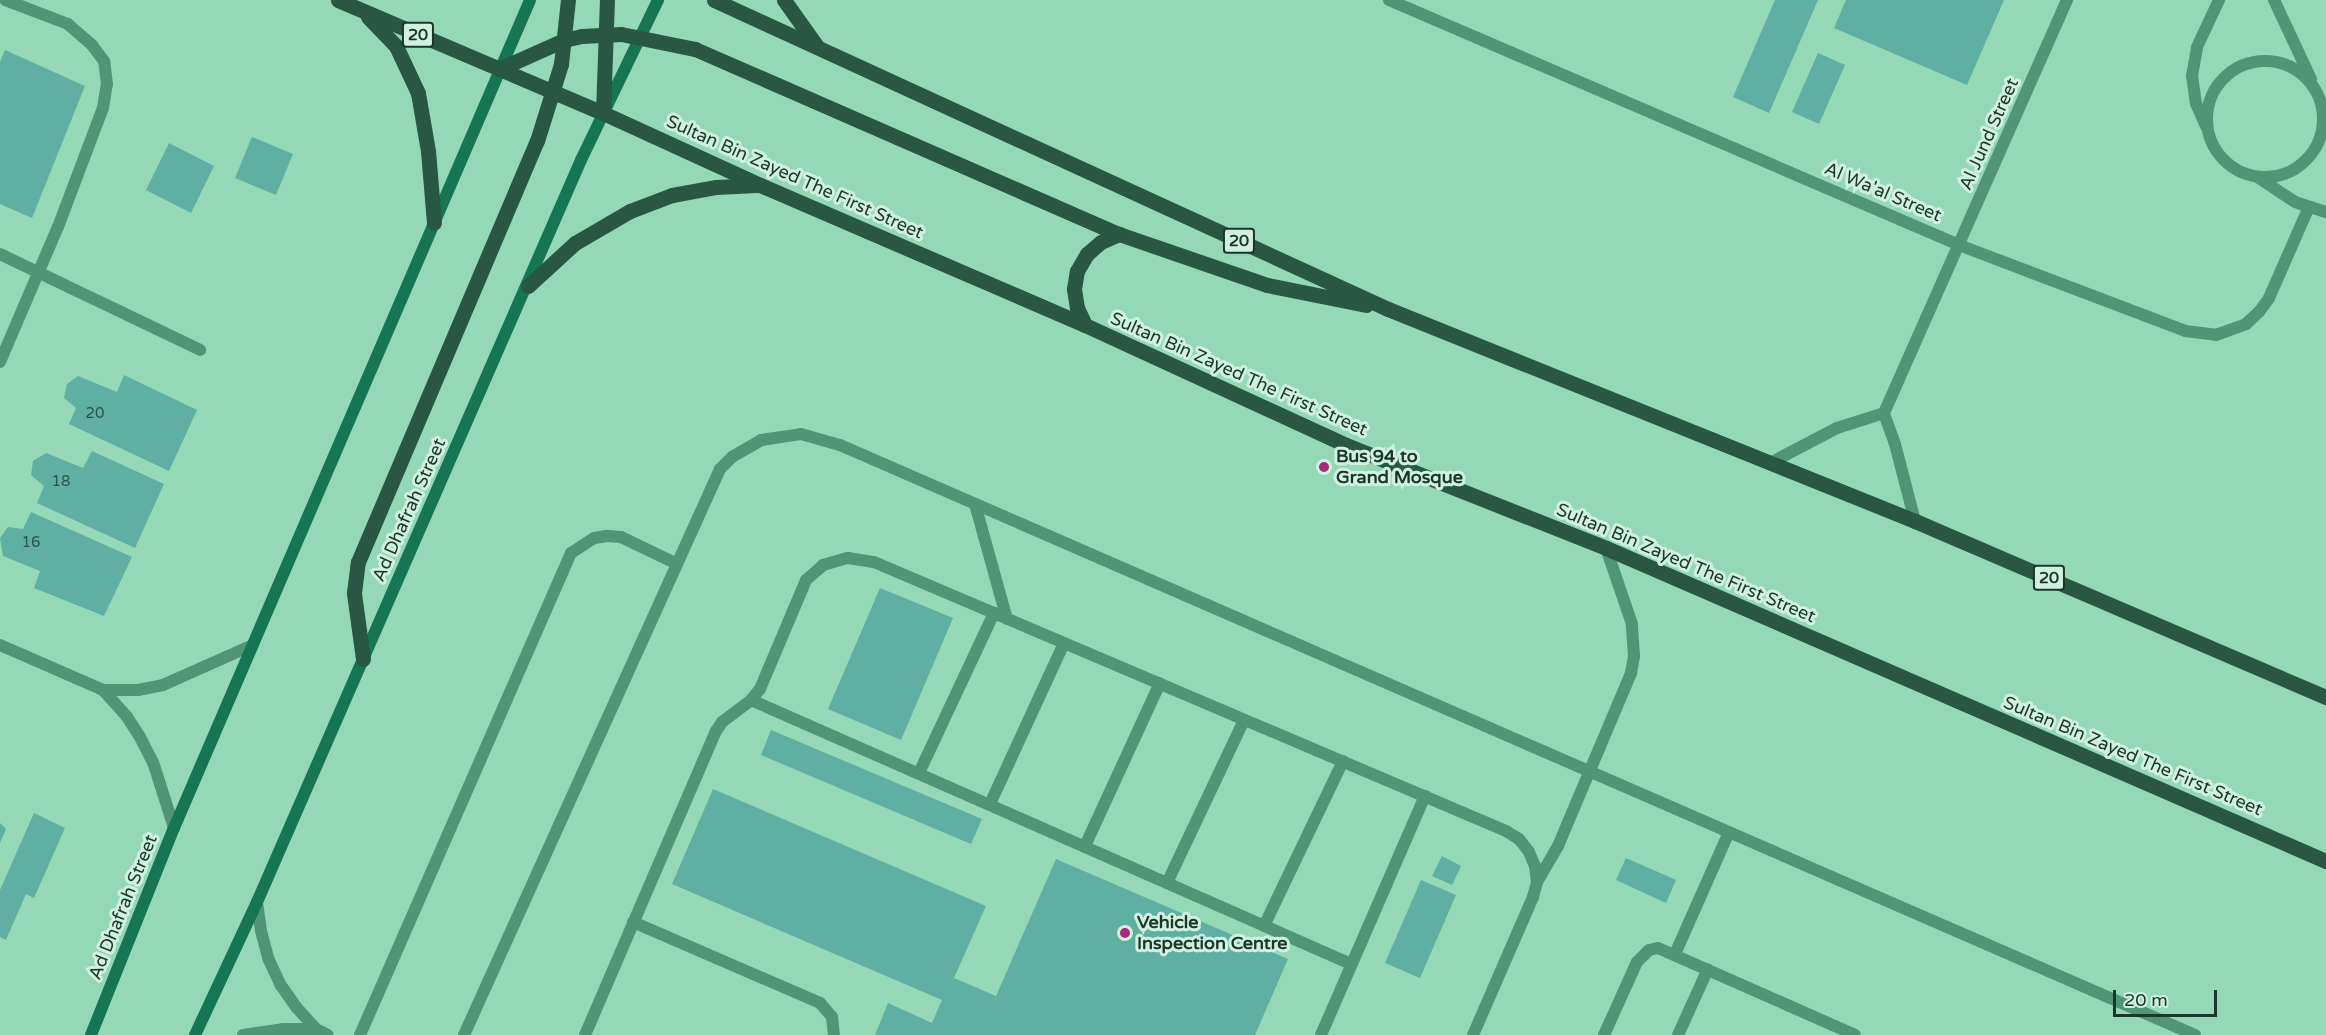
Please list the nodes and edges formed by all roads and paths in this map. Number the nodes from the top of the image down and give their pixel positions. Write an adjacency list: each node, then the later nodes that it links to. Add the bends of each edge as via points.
1 (5, 0): 32 (street, via 68,24 104,61 107,84 103,108)
2 (338, 0): 13 (main road, Sultan Bin Zayed The First Street / 20)
3 (530, 0): 18 (main road, Ad Dhafrah Street)
4 (568, 0): 16 (main road)
5 (607, 0): 14 (main road)
6 (658, 0): 15 (main road, Ad Dhafrah Street)
7 (714, 0): 17 (main road, 20)
8 (784, 0): 17 (main road)
9 (1389, 0): 30 (street, Al Wa'al Street)
10 (2067, 0): 30 (street, Al Jund Street)
11 (2219, 0): 23 (street, via 2197,47 2192,76 2196,104)
12 (2274, 0): 19 (street)
13 (362, 11): 18 (main road, Sultan Bin Zayed The First Street / 20); 28 (main road, via 396,46 418,93)
14 (604, 34): 15 (main road); 16 (main road); 22 (main road)
15 (640, 37): 22 (main road, Ad Dhafrah Street); 29 (main road, via 695,49)
16 (564, 40): 18 (main road); 20 (main road)
17 (818, 48): 34 (main road, 20)
18 (499, 69): 20 (main road, Sultan Bin Zayed The First Street / 20); 28 (main road, Ad Dhafrah Street)
19 (2317, 90): 21 (street); 23 (street, via 2306,76 2272,61 2236,68 2212,95)
20 (553, 92): 22 (main road, Sultan Bin Zayed The First Street / 20); 49 (main road, via 537,141 358,562 354,593)
21 (2324, 110): 24 (street, via 2319,144 2309,159 2295,170)
22 (603, 113): 25 (main road, Sultan Bin Zayed The First Street / 20); 33 (main road, Ad Dhafrah Street)
23 (2208, 131): 24 (street, via 2214,148 2226,163)
24 (2259, 178): 26 (street, via 2282,195)
25 (760, 185): 33 (main road, via 672,195 630,211 575,243); 35 (main road, Sultan Bin Zayed The First Street / 20)
26 (2309, 207): 27 (street); 30 (street, Al Wa'al Street, via 2269,298 2259,312 2246,324 2216,334 2186,331)
27 (2326, 212)
28 (434, 223): 48 (main road, Ad Dhafrah Street)
29 (1119, 234): 34 (main road, via 1267,285); 35 (main road, via 1094,248 1077,271 1074,289)
30 (1959, 245): 38 (street, Al Jund Street)
31 (0, 254): 32 (street)
32 (38, 271): 36 (street); 37 (street)
33 (528, 286): 49 (main road, Ad Dhafrah Street)
34 (1388, 309): 39 (main road, 20)
35 (1085, 325): 42 (main road, Sultan Bin Zayed The First Street / 20, via 1346,444)
36 (200, 350)
37 (0, 362)
38 (1884, 413): 39 (street, via 1837,429); 41 (street)
39 (1772, 462): 41 (main road, 20)
40 (975, 504): 43 (street, via 821,438 781,435 746,447 720,469); 45 (street); 56 (street)
41 (1915, 521): 52 (main road, 20)
42 (1606, 548): 56 (street, via 1632,624 1634,657); 63 (main road, Sultan Bin Zayed The First Street / 20)
43 (677, 564): 77 (street, via 621,537 594,538 571,553); 78 (street)
44 (994, 613): 45 (street); 53 (street, via 874,562 835,560 806,580); 57 (street)
45 (1007, 619): 46 (street)
46 (1064, 643): 50 (street); 59 (street)
47 (0, 645): 51 (street)
48 (253, 645): 51 (street, via 163,685); 60 (main road, Ad Dhafrah Street)
49 (363, 659): 66 (main road, Ad Dhafrah Street)
50 (1160, 683): 54 (street); 62 (street)
51 (103, 690): 60 (street, via 127,717 153,762)
52 (2326, 697)
53 (752, 700): 57 (street); 67 (street, via 716,731)
54 (1245, 720): 55 (street); 65 (street)
55 (1343, 761): 58 (street); 68 (street)
56 (1590, 771): 61 (street); 64 (street, via 1558,846)
57 (919, 773): 59 (street)
58 (1425, 796): 64 (street, via 1519,839 1532,859); 70 (street)
59 (990, 804): 62 (street)
60 (174, 828): 73 (main road, Ad Dhafrah Street)
61 (1729, 832): 69 (street); 86 (street)
62 (1085, 846): 65 (street)
63 (2326, 861)
64 (1537, 882): 82 (street)
65 (1167, 883): 68 (street)
66 (257, 902): 72 (street, via 272,967 297,1008); 74 (main road, Ad Dhafrah Street)
67 (633, 922): 79 (street); 80 (street, via 820,1003 832,1017)
68 (1264, 926): 70 (street)
69 (1675, 954): 71 (street); 83 (street, via 1658,948 1642,955)
70 (1351, 964): 81 (street)
71 (1708, 969): 84 (street); 85 (street)
72 (316, 1029): 75 (street); 76 (street)
73 (91, 1035)
74 (195, 1035)
75 (243, 1035)
76 (328, 1035)
77 (360, 1035)
78 (464, 1035)
79 (585, 1035)
80 (834, 1035)
81 (1321, 1035)
82 (1473, 1035)
83 (1604, 1035)
84 (1678, 1035)
85 (1855, 1035)
86 (2195, 1035)

